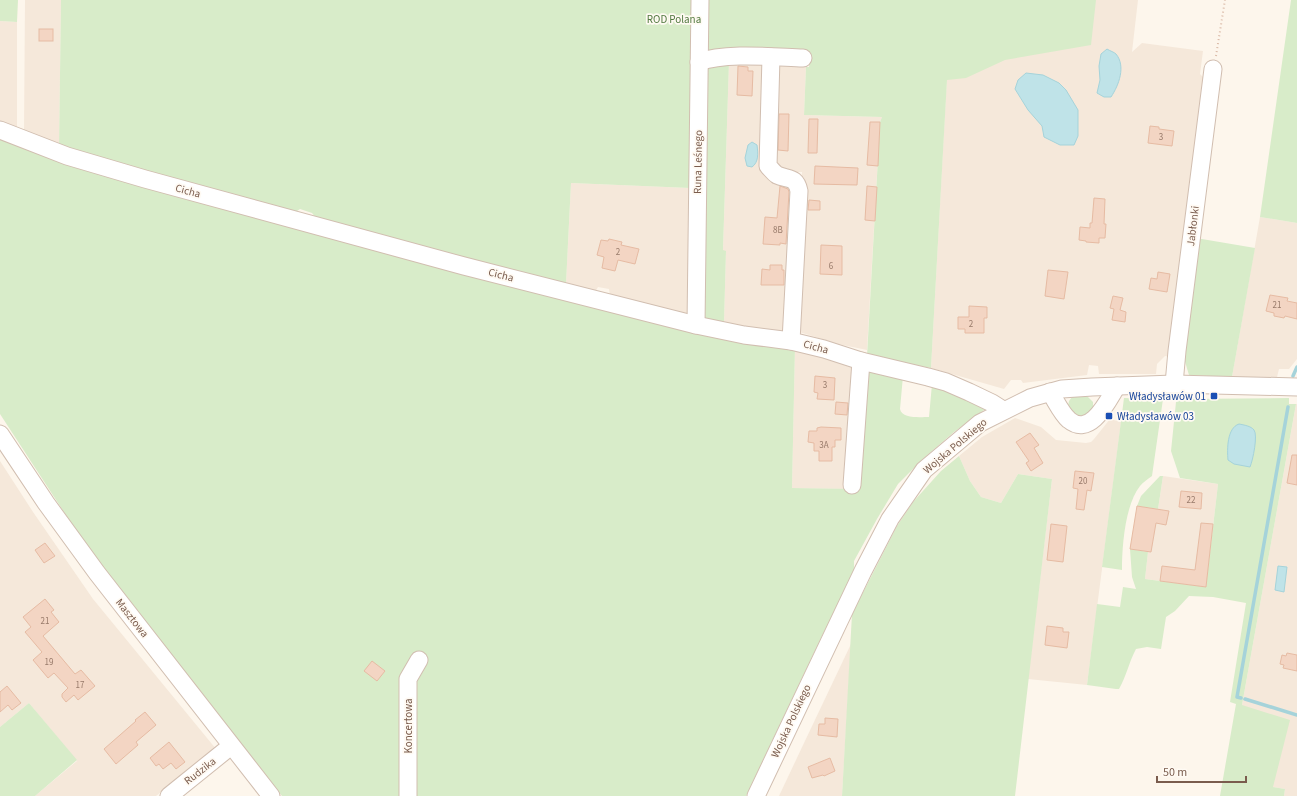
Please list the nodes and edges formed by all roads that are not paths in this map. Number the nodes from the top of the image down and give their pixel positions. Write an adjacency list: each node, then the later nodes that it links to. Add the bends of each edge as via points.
1 (700, 0): 4 (street, Runa Leśnego)
2 (771, 57): 3 (street); 4 (street, via 715,58); 8 (street, via 768,166 777,175 791,178 798,185 799,191)
3 (803, 58)
4 (699, 62): 7 (street, Runa Leśnego)
5 (1213, 69): 10 (street, Jabłonki)
6 (0, 130): 7 (street, Cicha, via 67,156 145,179 464,266)
7 (696, 325): 8 (street, Cicha)
8 (791, 341): 9 (street, Cicha)
9 (861, 361): 14 (street, Cicha, via 946,382); 16 (street)
10 (1174, 384): 11 (street, Wojska Polskiego); 12 (street, Wojska Polskiego)
11 (1117, 386): 13 (street, Wojska Polskiego, via 1068,388); 13 (street, via 1094,421 1084,424 1069,420)
12 (1297, 387)
13 (1050, 392): 14 (street, Wojska Polskiego)
14 (1003, 410): 22 (street, Wojska Polskiego, via 980,422 924,470 890,520 863,571)
15 (0, 434): 18 (street, Masztowa, via 92,566)
16 (852, 485)
17 (419, 660): 21 (street, Koncertowa, via 408,679)
18 (231, 746): 19 (street, Rudzika); 20 (street, Masztowa)
19 (169, 796)
20 (271, 796)
21 (408, 796)
22 (756, 796)

